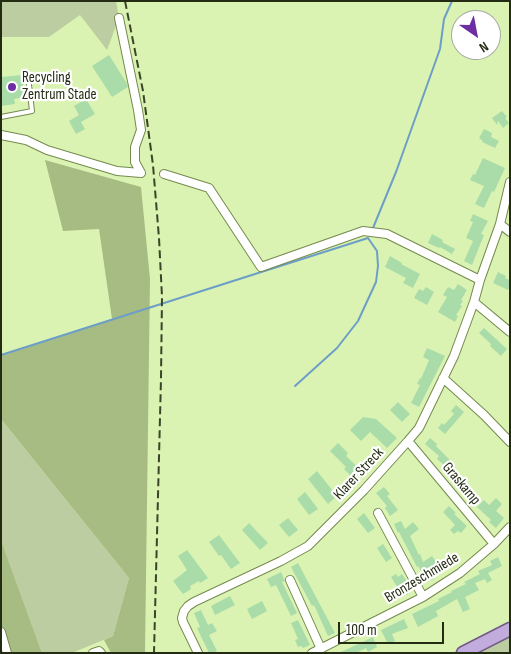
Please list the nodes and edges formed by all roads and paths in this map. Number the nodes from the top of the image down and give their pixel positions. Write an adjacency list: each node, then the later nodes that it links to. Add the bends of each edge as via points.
1 (119, 18): 4 (street, via 141,130 135,146 135,162 141,173 117,171 47,150 26,140)
2 (28, 76): 3 (lane, via 32,112)
3 (1, 117)
4 (1, 136)
5 (164, 174): 9 (street, via 209,188 261,266 363,231 387,234)
6 (510, 182): 7 (street, Klarer Streck)
7 (500, 224): 8 (street); 9 (street, Klarer Streck)
8 (510, 232)
9 (480, 280): 10 (street, Klarer Streck)
10 (474, 302): 11 (street); 12 (street, Klarer Streck)
11 (510, 332)
12 (443, 378): 13 (street, Klarer Streck, via 419,428); 14 (street)
13 (408, 442): 17 (street, Graskamp); 26 (street, Klarer Streck, via 308,546 188,606 182,618)
14 (510, 442)
15 (378, 513): 19 (street)
16 (510, 527): 17 (street, Bronzeschmiede)
17 (494, 544): 19 (street, Bronzeschmiede, via 460,573)
18 (290, 580): 22 (street)
19 (423, 597): 22 (street, Bronzeschmiede)
20 (510, 629): 28 (main road)
21 (1, 632): 23 (street)
22 (321, 649): 27 (street, Bronzeschmiede)
23 (8, 653)
24 (93, 653): 25 (street)
25 (101, 653)
26 (198, 653)
27 (312, 653)
28 (463, 653)

